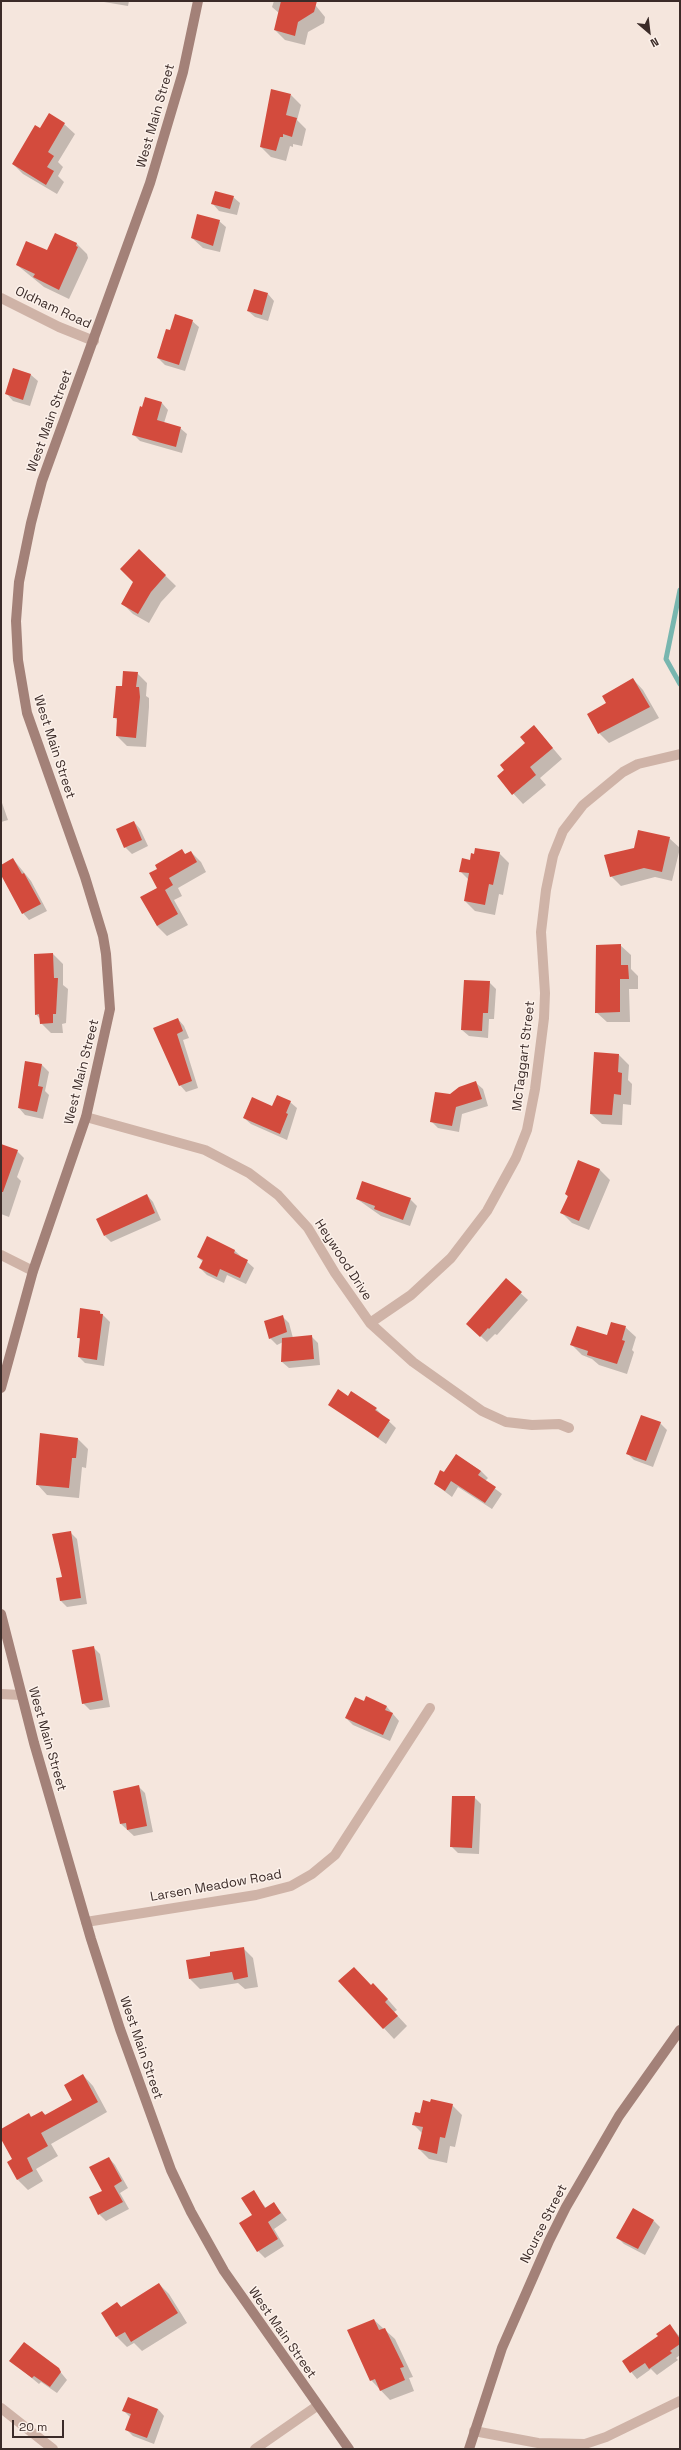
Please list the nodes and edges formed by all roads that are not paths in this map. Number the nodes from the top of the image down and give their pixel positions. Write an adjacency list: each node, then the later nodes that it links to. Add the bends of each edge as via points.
1 (198, 1): 3 (street, West Main Street, via 183,72 150,183 117,270)
2 (1, 298): 3 (street, Oldham Road)
3 (94, 341): 5 (street, West Main Street, via 67,408 40,488 22,563 16,620 18,660 27,713 85,877 106,954 110,1009)
4 (680, 754): 8 (street, McTaggart Street, via 638,764 623,772 583,805 562,831 553,856 545,897 541,932 544,1018 527,1130 516,1158 487,1211 451,1258 420,1287)
5 (86, 1116): 7 (street, West Main Street); 8 (street, Heywood Drive, via 205,1150 249,1173 278,1195 308,1228)
6 (1, 1255): 7 (street)
7 (33, 1271): 9 (street, West Main Street)
8 (370, 1323): 10 (street, Heywood Drive, via 413,1362 482,1411 506,1422 532,1425 560,1424)
9 (1, 1388)
10 (569, 1428)
11 (1, 1614): 13 (street, West Main Street)
12 (1, 1694): 13 (street)
13 (21, 1695): 15 (street, West Main Street)
14 (430, 1708): 15 (street, Larsen Meadow Road, via 335,1855 312,1874 291,1886 256,1895)
15 (86, 1922): 18 (street, West Main Street, via 122,2036 190,2212 244,2303)
16 (680, 2030): 20 (street, Nourse Street, via 619,2116 566,2207 518,2308 488,2385)
17 (680, 2401): 20 (street, via 613,2434 585,2444 538,2442)
18 (317, 2406): 22 (street); 23 (street, West Main Street)
19 (1, 2408): 21 (street)
20 (474, 2431): 24 (street, Nourse Street)
21 (53, 2449)
22 (255, 2449)
23 (349, 2449)
24 (469, 2449)

